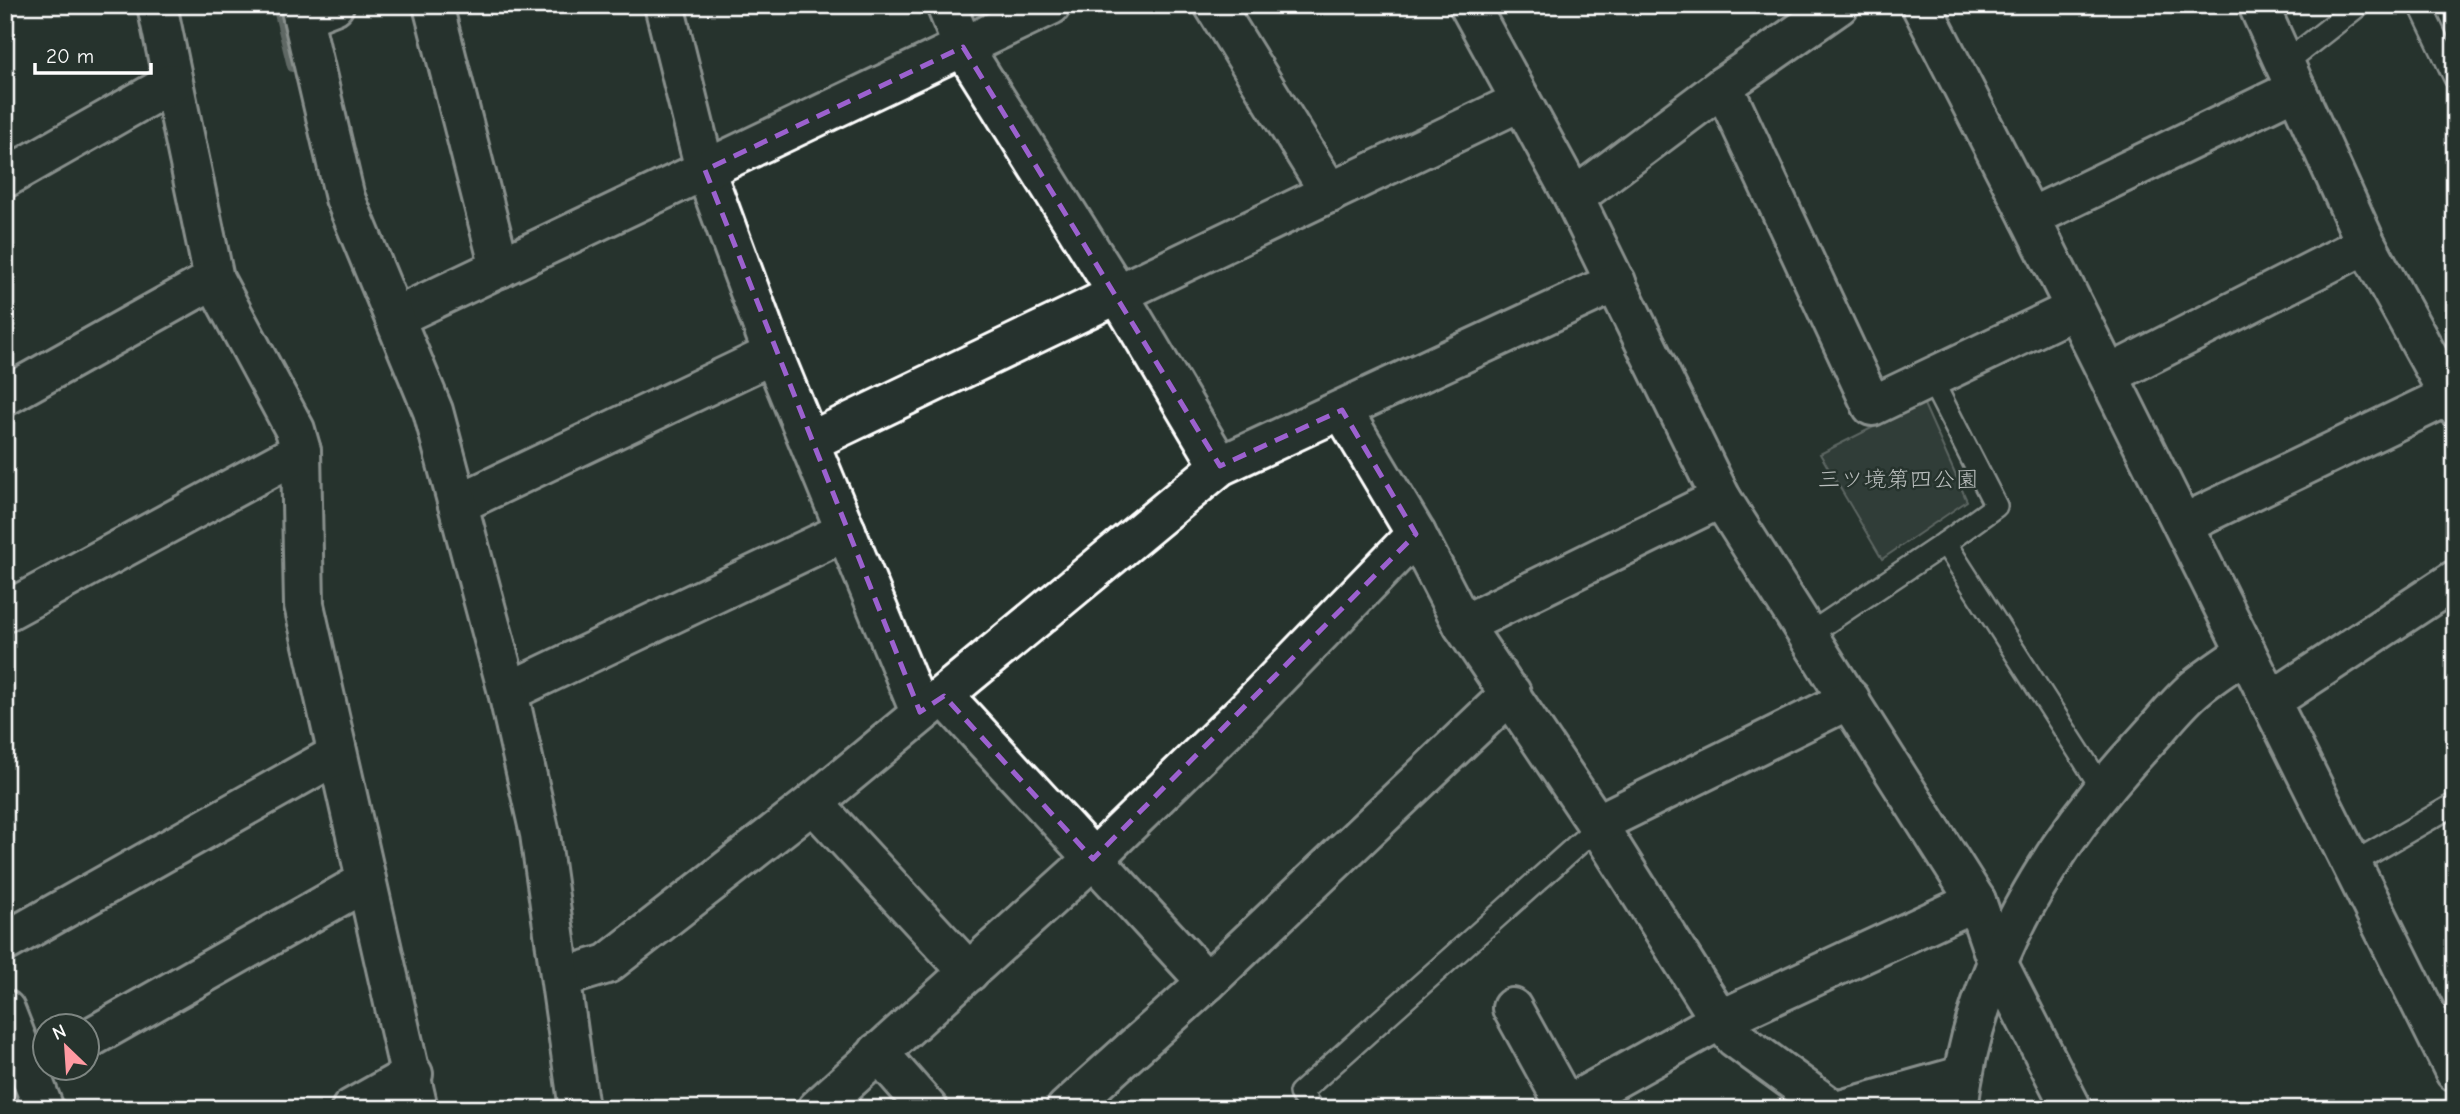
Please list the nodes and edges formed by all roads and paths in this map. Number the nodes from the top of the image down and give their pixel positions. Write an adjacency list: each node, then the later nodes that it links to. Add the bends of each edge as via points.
1 (157, 5): 17 (street)
2 (433, 5): 26 (street)
3 (664, 5): 20 (street)
4 (946, 5): 14 (street)
5 (1051, 5): 14 (street)
6 (1214, 5): 22 (street)
7 (1469, 5): 19 (street)
8 (1839, 5): 18 (street)
9 (1921, 5): 24 (street)
10 (2258, 5): 15 (street)
11 (2359, 5): 15 (lane)
12 (2420, 5): 16 (lane)
13 (312, 9): 31 (street, via 345,198)
14 (963, 47): 20 (street); 29 (street)
15 (2290, 76): 24 (street); 25 (street)
16 (2455, 78)
17 (172, 83): 21 (street); 27 (street)
18 (1723, 86): 23 (street); 34 (street, via 1871,406)
19 (1521, 102): 22 (street); 23 (street)
20 (705, 170): 26 (street); 32 (street)
21 (5, 178)
22 (1330, 193): 29 (street)
23 (1574, 198): 28 (street)
24 (2031, 218): 30 (street)
25 (2366, 244): 33 (street); 36 (street)
26 (500, 268): 31 (street)
27 (214, 279): 35 (street); 39 (street, via 295,429)
28 (1616, 282): 37 (street); 41 (street)
29 (1118, 294): 38 (street); 40 (street)
30 (2076, 309): 33 (street); 34 (street)
31 (396, 317): 42 (street, via 433,411)
32 (773, 354): 38 (street); 42 (street)
33 (2109, 375): 43 (street)
34 (1931, 379): 46 (lane, via 1996,506)
35 (5, 396)
36 (2451, 401): 43 (street)
37 (1342, 410): 40 (street); 45 (street)
38 (811, 441): 44 (street)
39 (301, 451): 48 (street); 57 (street, via 304,605)
40 (1220, 466): 56 (street)
41 (1721, 498): 49 (street); 50 (street)
42 (458, 503): 52 (street)
43 (2183, 524): 51 (street)
44 (846, 531): 52 (street); 56 (street)
45 (1416, 534): 49 (street); 62 (street)
46 (1945, 543): 50 (lane); 58 (lane)
47 (2455, 580): 55 (street)
48 (5, 612)
49 (1463, 625): 53 (street)
50 (1808, 635): 54 (street)
51 (2246, 652): 55 (street); 58 (street, via 2196,687)
52 (508, 692): 69 (street, via 540,834)
53 (1511, 693): 61 (street); 70 (street)
54 (1850, 699): 61 (street); 65 (street)
55 (2270, 702): 63 (street)
56 (932, 704): 59 (street); 62 (street)
57 (336, 755): 64 (street); 66 (street)
58 (2102, 788): 67 (street, via 2022,906)
59 (813, 803): 68 (street); 69 (street, via 607,964)
60 (2455, 804): 63 (lane)
61 (1597, 824): 73 (street); 88 (lane, via 1300,1093)
62 (1093, 859): 68 (street); 70 (street)
63 (2350, 865): 76 (street)
64 (365, 882): 74 (street); 78 (street)
65 (1976, 901): 67 (street); 73 (street)
66 (5, 942)
67 (1997, 962): 79 (street); 89 (street)
68 (969, 972): 75 (street)
69 (561, 978): 84 (street)
70 (1207, 982): 87 (street)
71 (1512, 1008): 81 (street)
72 (5, 1010): 77 (street)
73 (1720, 1020): 80 (street, via 1735,1038); 81 (street)
74 (102, 1031)
75 (878, 1052): 85 (street); 86 (street)
76 (2455, 1072)
77 (27, 1073): 82 (street)
78 (416, 1091): 83 (street)
79 (1959, 1093): 80 (street)
80 (1833, 1107)
81 (1565, 1108)
82 (44, 1109)
83 (351, 1109)
84 (579, 1109)
85 (817, 1109)
86 (928, 1109)
87 (1066, 1109)
88 (1312, 1109)
89 (2072, 1109)

